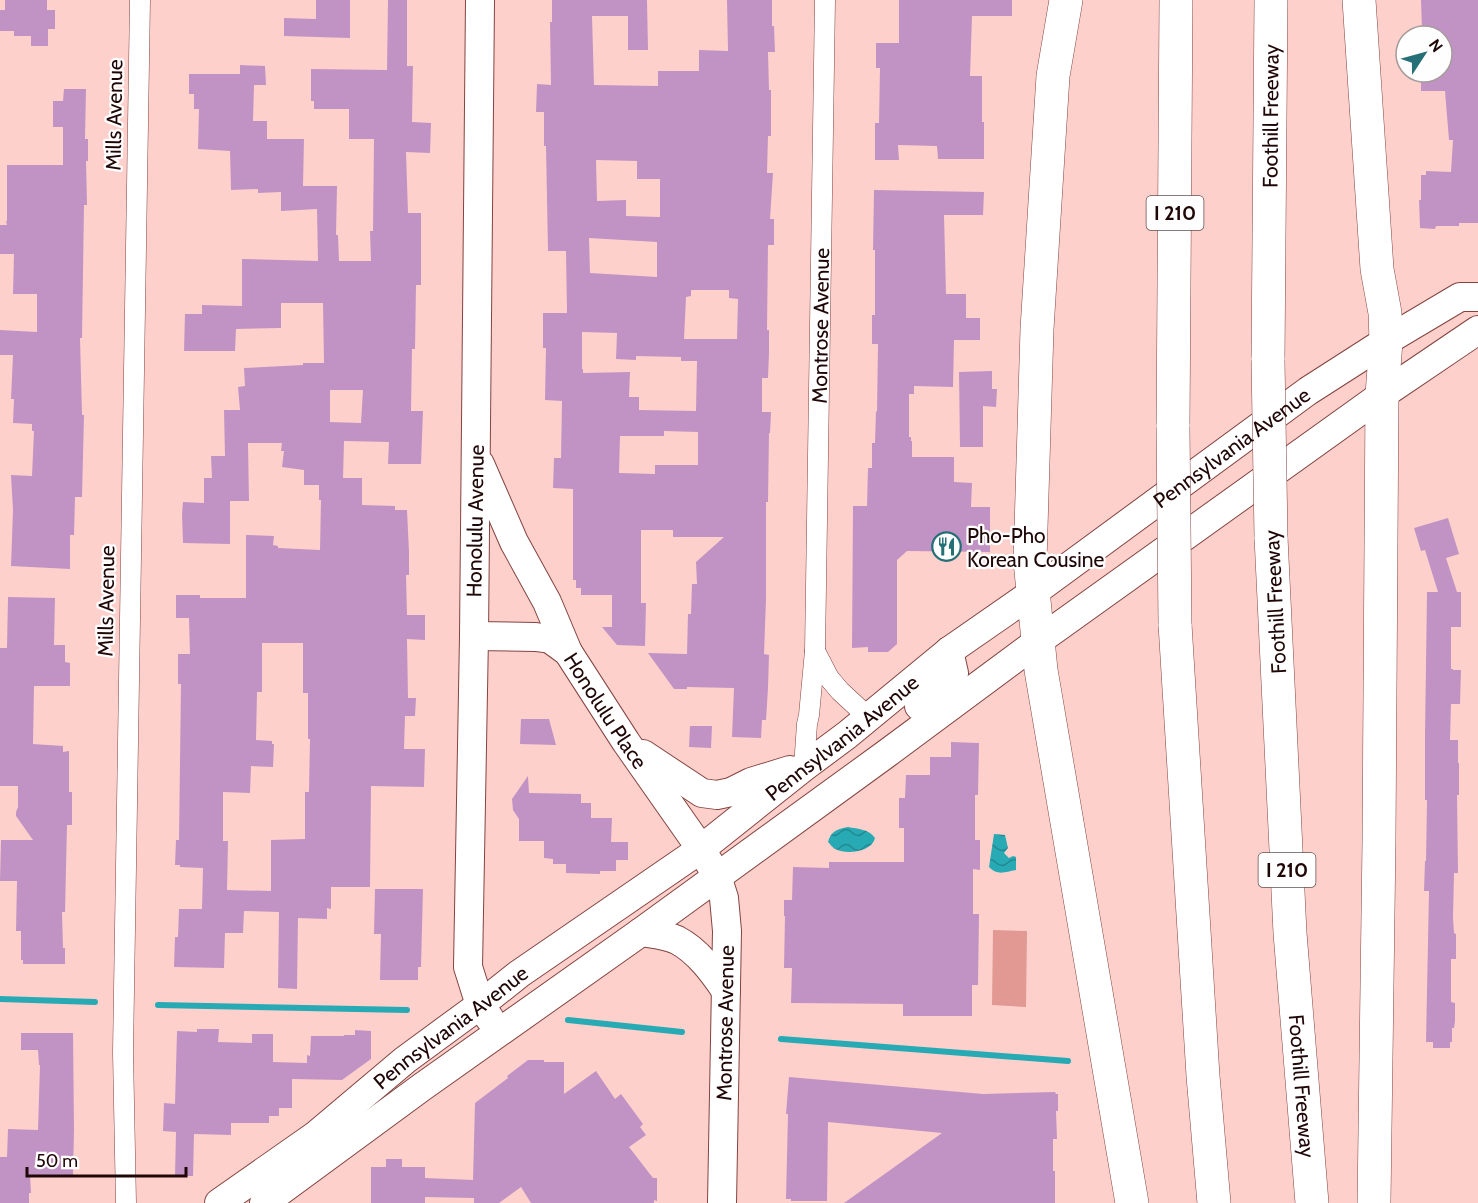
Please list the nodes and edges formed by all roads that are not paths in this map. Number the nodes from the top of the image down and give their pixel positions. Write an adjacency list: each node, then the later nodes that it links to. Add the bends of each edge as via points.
1 (140, 0): 29 (street, Mills Avenue, via 123,1052)
2 (480, 0): 12 (main road, Honolulu Avenue)
3 (825, 0): 16 (street, Montrose Avenue)
4 (1066, 0): 13 (highway, via 1053,76 1038,318 1030,561)
5 (1176, 0): 34 (highway, I 210, bridge, via 1175,624)
6 (1271, 0): 35 (highway, Foothill Freeway / I 210, bridge, via 1271,537 1290,933)
7 (1359, 0): 10 (highway, via 1377,269)
8 (1478, 297): 10 (main road, Pennsylvania Avenue, via 1460,297)
9 (1478, 330): 11 (main road, Pennsylvania Avenue)
10 (1386, 341): 11 (highway); 13 (main road, Pennsylvania Avenue, via 1308,391)
11 (1382, 395): 15 (main road, Pennsylvania Avenue); 36 (highway)
12 (476, 454): 14 (main road, Honolulu Avenue); 18 (main road)
13 (1034, 592): 15 (highway); 17 (main road, Pennsylvania Avenue)
14 (474, 636): 18 (main road, Honolulu Place, via 550,639); 27 (main road, Honolulu Avenue, via 468,967)
15 (1037, 642): 21 (main road, Pennsylvania Avenue); 33 (highway)
16 (815, 651): 19 (street, Montrose Avenue, via 829,678); 22 (street, Montrose Avenue)
17 (949, 651): 19 (main road, Pennsylvania Avenue); 21 (main road, via 954,673 949,682 898,727)
18 (568, 652): 20 (main road, Honolulu Place)
19 (868, 717): 22 (main road, Pennsylvania Avenue)
20 (626, 742): 22 (main road, via 702,793 731,792); 23 (main road, Honolulu Place)
21 (886, 754): 24 (main road, Pennsylvania Avenue)
22 (804, 767): 23 (main road, Pennsylvania Avenue)
23 (701, 849): 24 (main road, Montrose Avenue); 27 (main road, Pennsylvania Avenue)
24 (717, 876): 25 (main road, Pennsylvania Avenue); 26 (main road, Montrose Avenue, via 726,914)
25 (641, 932): 26 (main road, via 678,940 705,963); 28 (main road, Pennsylvania Avenue)
26 (726, 991): 32 (main road, Montrose Avenue)
27 (480, 1005): 28 (main road, Honolulu Avenue); 30 (main road, Pennsylvania Avenue, via 405,1059 316,1135)
28 (500, 1033): 31 (main road, Pennsylvania Avenue)
29 (126, 1203)
30 (219, 1203)
31 (264, 1203)
32 (722, 1203)
33 (1132, 1203)
34 (1214, 1203)
35 (1312, 1203)
36 (1374, 1203)

